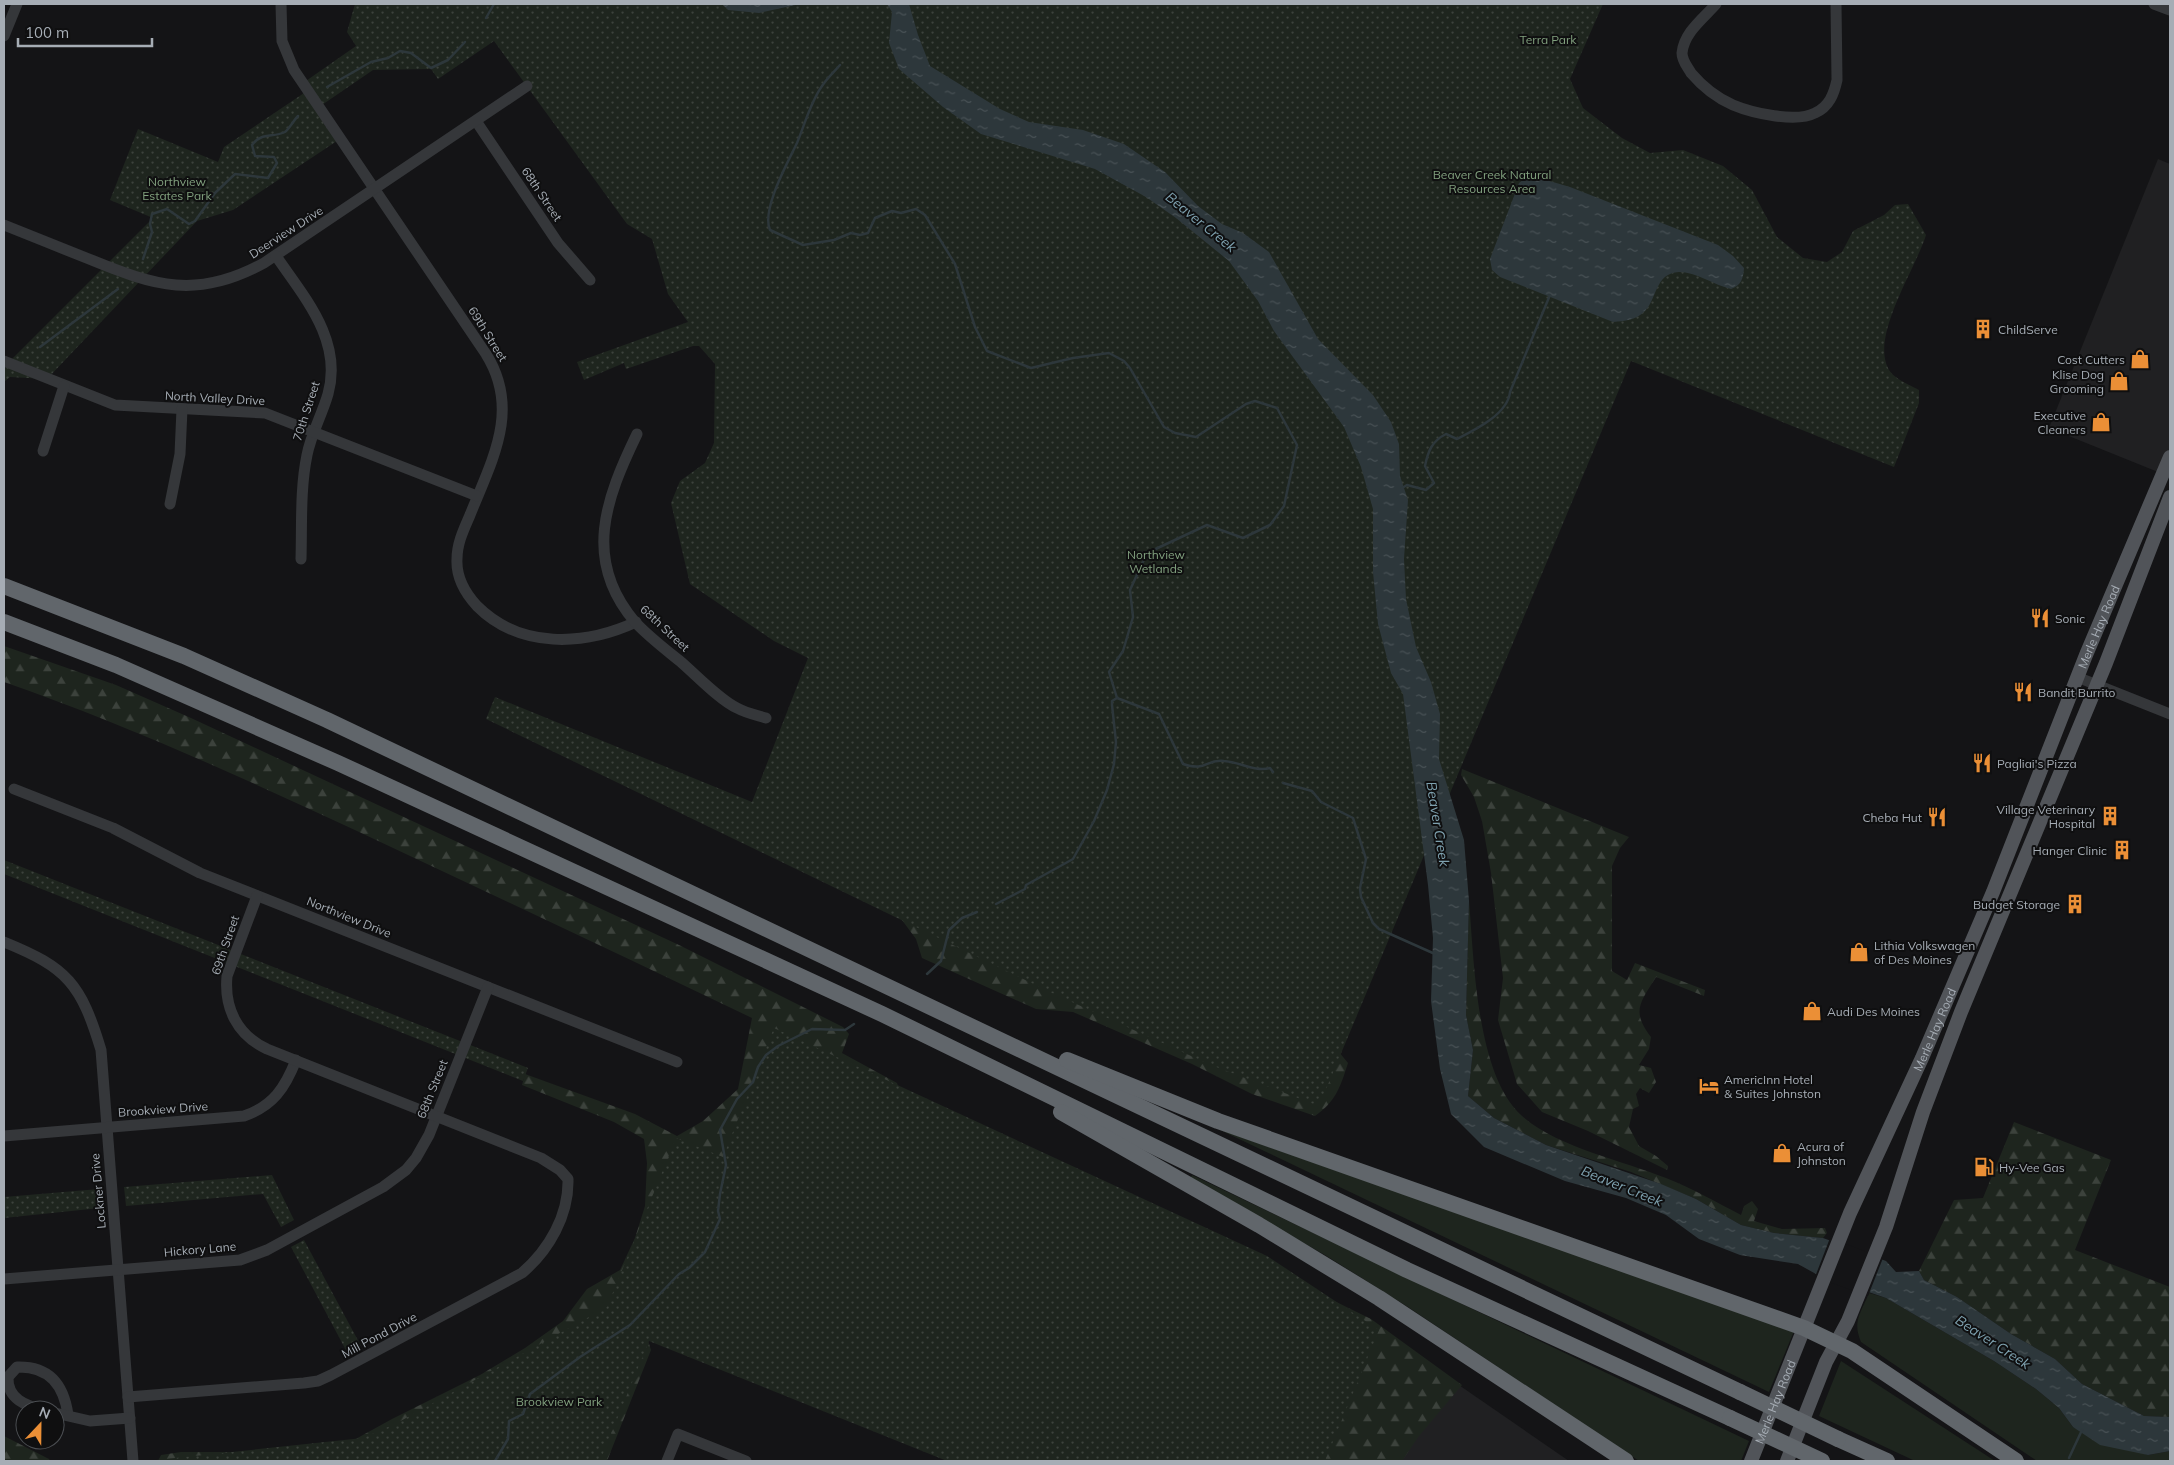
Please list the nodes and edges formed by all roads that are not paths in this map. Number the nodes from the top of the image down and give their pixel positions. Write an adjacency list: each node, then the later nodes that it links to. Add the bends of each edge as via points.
1 (17, 4): 7 (street)
2 (280, 4): 10 (street, 69th Street, via 282,41 294,70)
3 (1716, 4): 4 (street, via 1688,35 1682,53 1683,62 1713,94 1733,105 1767,114 1799,117 1824,108 1835,90)
4 (1836, 4)
5 (2154, 4): 6 (street)
6 (2170, 10)
7 (4, 36)
8 (527, 86): 9 (street, Deerview Drive)
9 (476, 121): 10 (street, Deerview Drive); 13 (street, 68th Street, via 558,242)
10 (374, 190): 12 (street, Deerview Drive); 21 (street, 69th Street, via 486,354 496,374 503,403 501,434)
11 (4, 225): 12 (street, Deerview Drive, via 129,275 166,285 220,282 250,271)
12 (276, 256): 17 (street, 70th Street, via 320,321 328,345 329,391)
13 (590, 280)
14 (4, 362): 15 (street, North Valley Drive)
15 (64, 386): 16 (street, North Valley Drive, via 115,405); 19 (street)
16 (182, 409): 17 (street, North Valley Drive, via 265,413); 23 (street, via 180,454)
17 (314, 432): 21 (street, North Valley Drive); 24 (street, 70th Street, via 304,468)
18 (637, 434): 27 (street, 68th Street, via 607,503 603,536 613,585)
19 (43, 451)
20 (2170, 457): 28 (main road, Merle Hay Road)
21 (478, 496): 27 (street, 69th Street, via 461,538 457,560 459,577 466,593 487,616 515,633 551,639 590,638)
22 (2170, 497): 29 (main road, Merle Hay Road)
23 (170, 504)
24 (301, 559)
25 (4, 586): 36 (highway, via 184,656 327,720)
26 (4, 622): 39 (highway, via 116,665 320,754)
27 (636, 622): 31 (street, 68th Street, via 736,708)
28 (2077, 678): 29 (street); 46 (main road, Merle Hay Road, via 1991,898 1850,1213)
29 (2097, 685): 30 (street); 47 (main road, Merle Hay Road, via 1961,1012 1928,1098 1886,1227 1854,1308)
30 (2170, 714)
31 (766, 718)
32 (14, 789): 33 (street, Northview Drive, via 113,828 175,862)
33 (257, 896): 35 (street, Northview Drive); 37 (street, 69th Street, via 230,964 226,988 230,1011 251,1040)
34 (4, 942): 41 (street, Lockner Drive, via 39,957 65,975 78,989 101,1050)
35 (488, 987): 38 (street, Northview Drive); 40 (street, 68th Street)
36 (910, 997): 46 (highway, via 1218,1121); 60 (highway, bridge)
37 (296, 1060): 40 (street); 41 (street, Brookview Drive, via 289,1079 278,1094 249,1114)
38 (678, 1062)
39 (1008, 1075): 56 (highway, via 1040,1100 1259,1225 1379,1298); 59 (highway, bridge, via 1407,1270)
40 (436, 1116): 43 (street, 68th Street, via 416,1158 406,1170); 48 (street, Mill Pond Drive, via 541,1158 568,1179 566,1207 552,1240 522,1274 318,1381)
41 (107, 1128): 42 (street, Brookview Drive); 44 (street, Lockner Drive)
42 (4, 1136)
43 (382, 1187): 44 (street, Hickory Lane, via 254,1256 226,1262)
44 (118, 1270): 45 (street, Hickory Lane); 48 (street, Lockner Drive)
45 (4, 1279)
46 (1804, 1328): 47 (highway); 57 (main road, Merle Hay Road)
47 (1836, 1342): 58 (main road, Merle Hay Road); 61 (highway)
48 (128, 1397): 52 (street, Lockner Drive)
49 (18, 1400): 51 (street, via 12,1393 8,1378 17,1368 36,1369 58,1384 66,1399)
50 (65, 1415): 51 (street)
51 (68, 1415): 52 (street, via 90,1421)
52 (130, 1418): 53 (street, Lockner Drive)
53 (134, 1461)
54 (667, 1461): 55 (street, via 678,1434)
55 (746, 1461)
56 (1626, 1461)
57 (1752, 1461)
58 (1787, 1461)
59 (1822, 1461)
60 (1887, 1461)
61 (2016, 1461)

